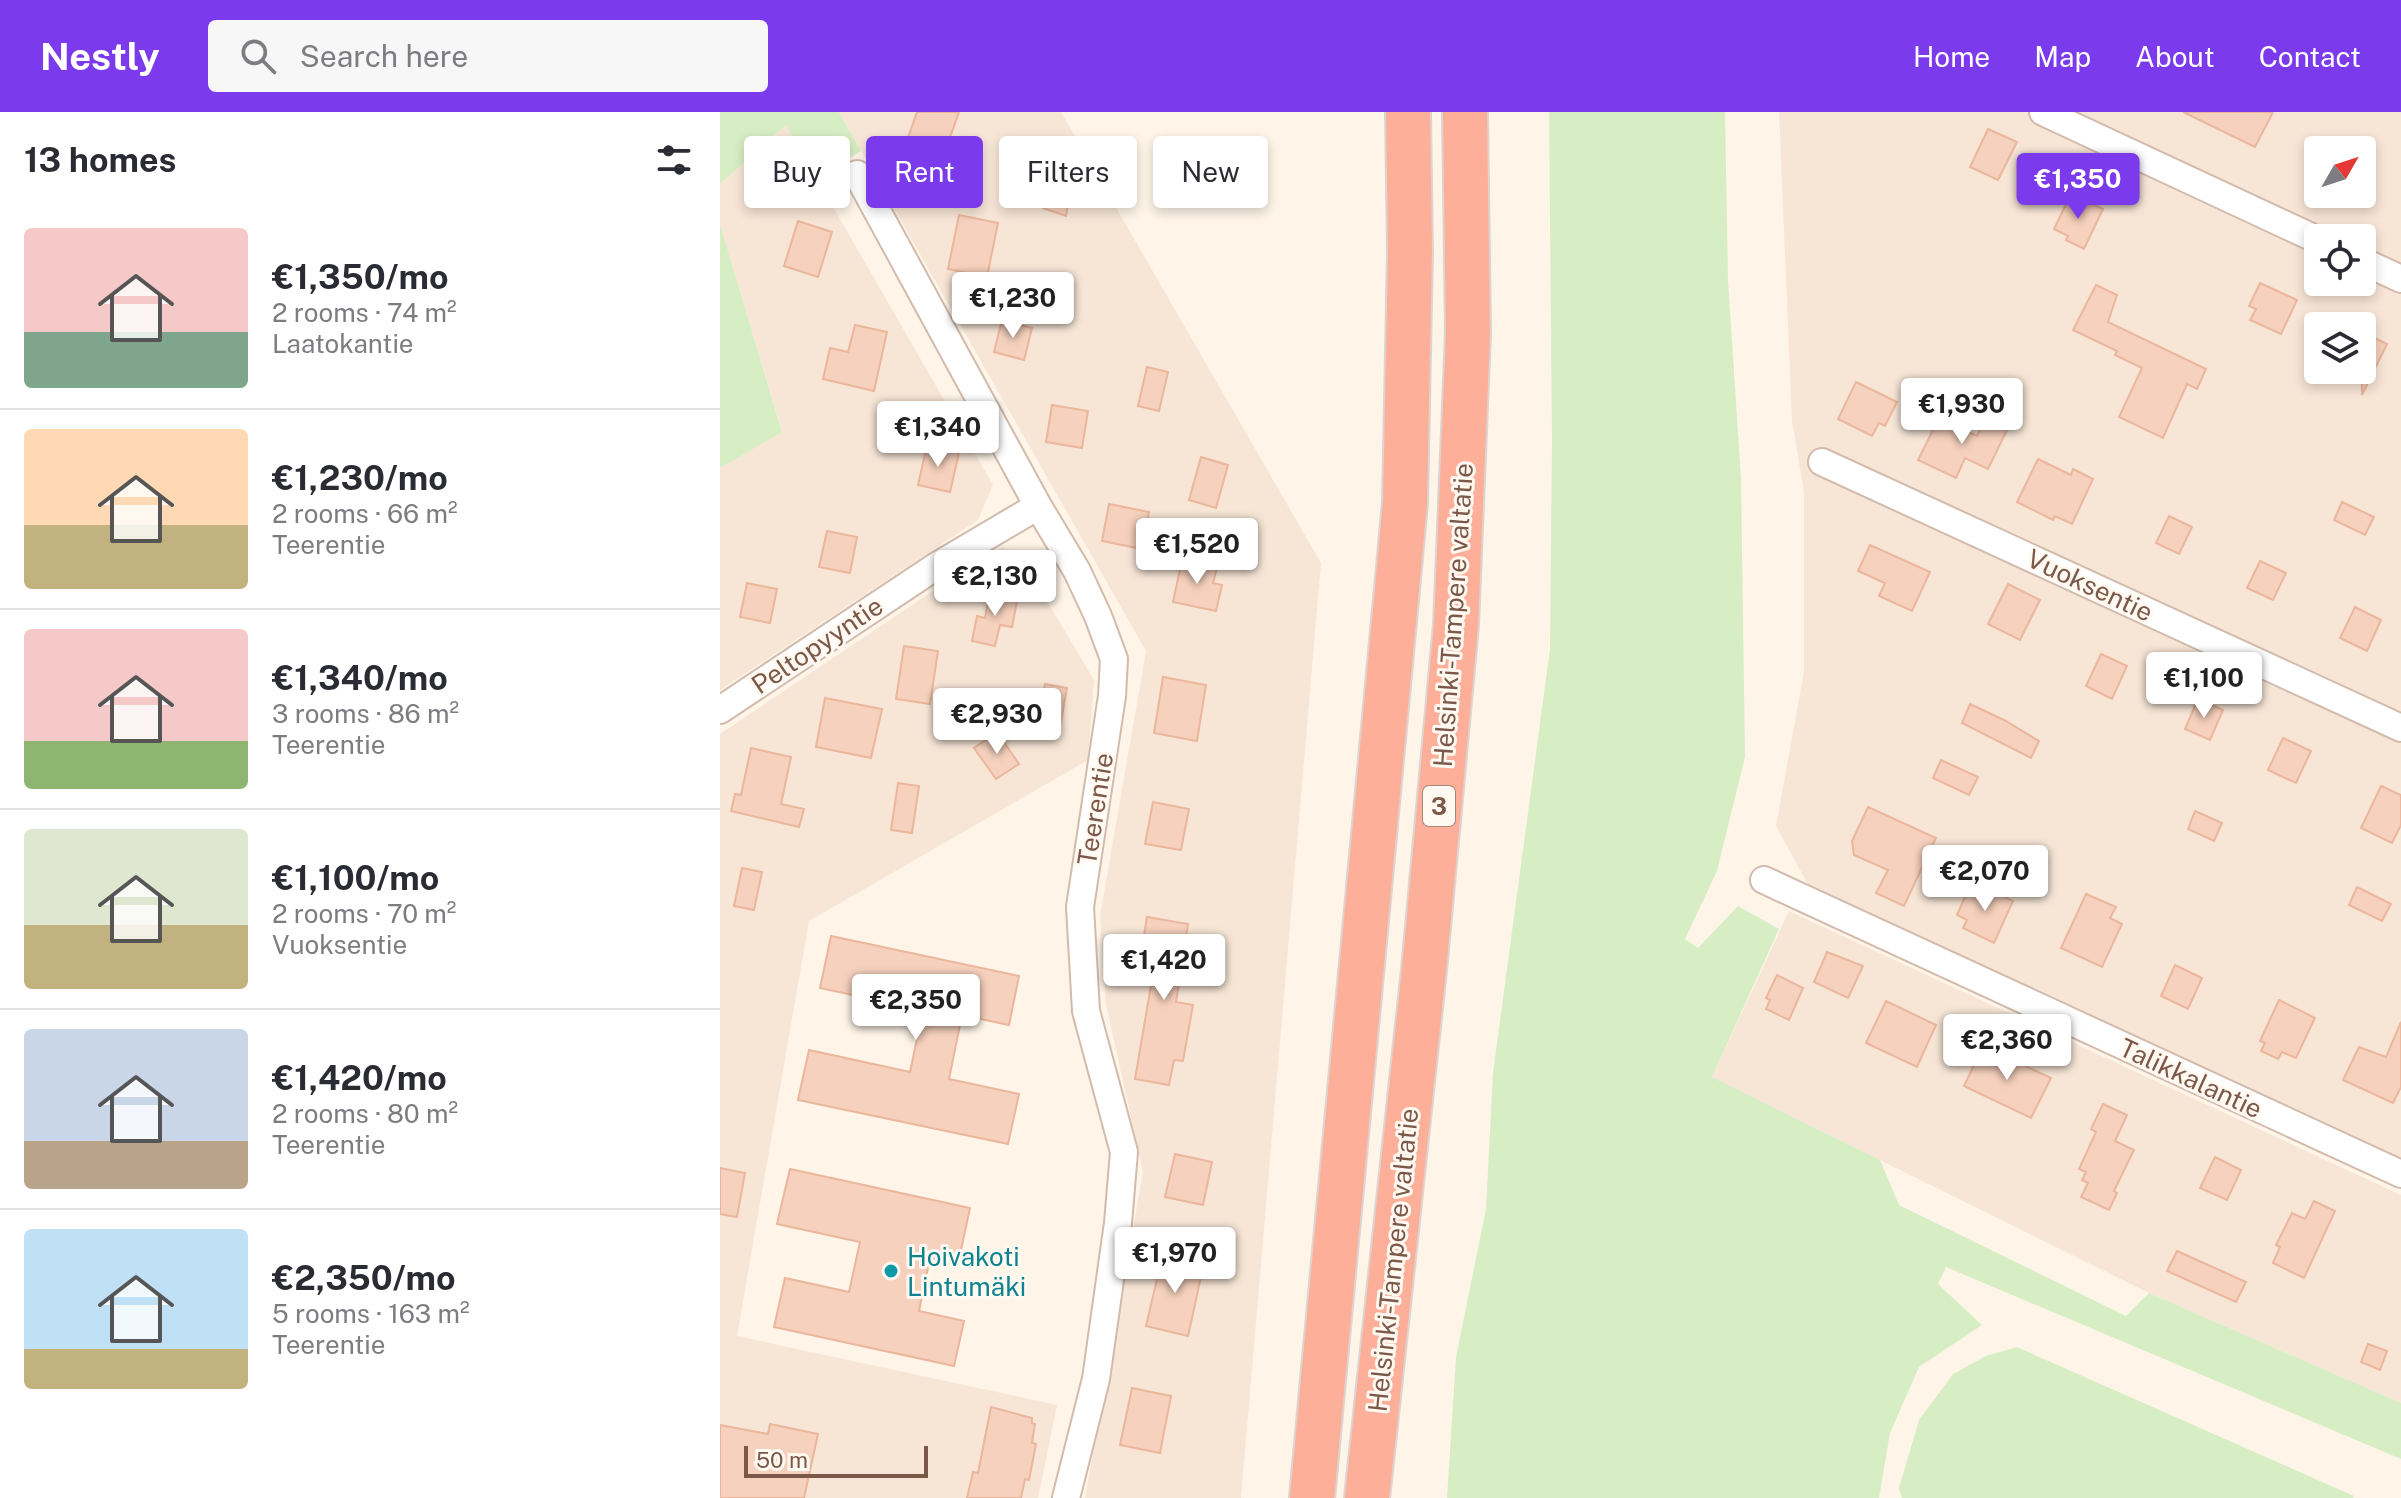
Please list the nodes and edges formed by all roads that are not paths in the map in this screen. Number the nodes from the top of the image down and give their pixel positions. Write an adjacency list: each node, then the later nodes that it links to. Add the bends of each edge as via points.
1 (1408, 112): 15 (highway, via 1405,503)
2 (1465, 112): 16 (highway, Helsinki-Tampere valtatie / 3, via 1468,333 1456,625)
3 (2043, 112): 5 (street)
4 (857, 174): 9 (street, Teerentie)
5 (2304, 233)
6 (2376, 267): 7 (street)
7 (2401, 279)
8 (1822, 462): 11 (street, Vuoksentie)
9 (1038, 506): 10 (street, Peltopyyntie, via 935,567); 14 (street, Teerentie, via 1077,571 1114,659 1080,907 1086,1011 1124,1152 1096,1379)
10 (720, 710)
11 (2401, 728)
12 (1764, 880): 13 (street, Talikkalantie)
13 (2401, 1174)
14 (1066, 1498)
15 (1312, 1498)
16 (1367, 1498)

